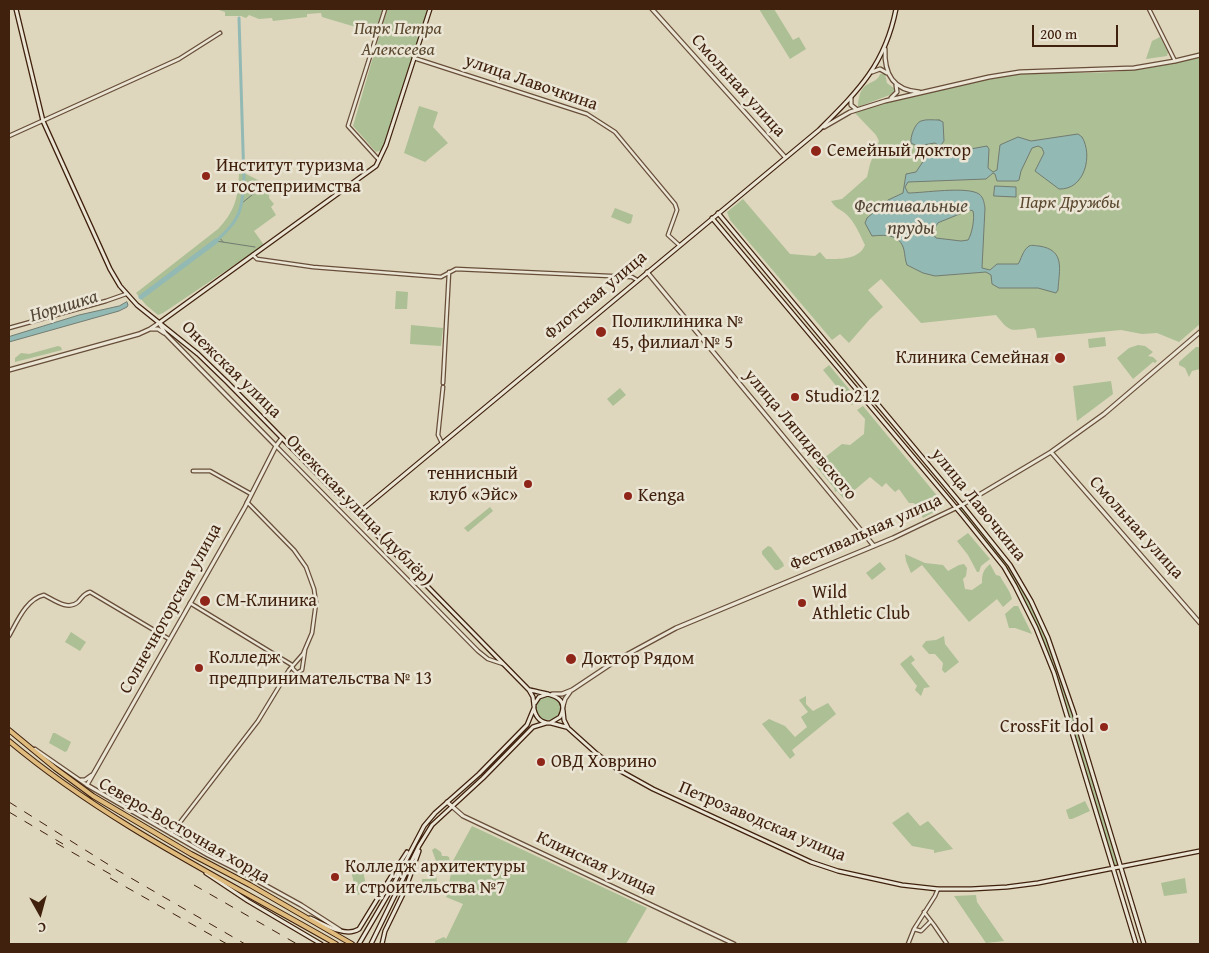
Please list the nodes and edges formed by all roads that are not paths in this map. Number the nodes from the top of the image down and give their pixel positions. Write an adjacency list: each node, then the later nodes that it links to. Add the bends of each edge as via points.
1 (16, 9): 19 (main road, Онежская улица)
2 (386, 9): 23 (street, via 348,126)
3 (430, 9): 10 (main road)
4 (652, 9): 22 (main road, Смольная улица)
5 (896, 9): 8 (main road)
6 (1149, 9): 11 (street)
7 (220, 33): 19 (street, via 179,59)
8 (885, 49): 12 (main road); 13 (main road)
9 (1200, 55): 11 (main road, Флотская улица)
10 (414, 58): 23 (main road); 26 (street, улица Лавочкина, via 587,114 615,132 676,204 668,235)
11 (1175, 61): 15 (main road, Флотская улица, via 1134,68 1020,72)
12 (872, 72): 13 (main road, via 880,69); 16 (main road)
13 (889, 75): 14 (main road)
14 (894, 82): 15 (main road, via 906,90); 17 (main road, via 896,95)
15 (922, 92): 17 (main road, Флотская улица)
16 (851, 98): 18 (main road, via 852,107); 20 (main road)
17 (885, 101): 18 (main road, Флотская улица)
18 (859, 109): 20 (main road, Флотская улица)
19 (43, 121): 21 (street); 33 (main road, Онежская улица, via 105,259)
20 (819, 130): 22 (main road, Флотская улица)
21 (9, 136)
22 (785, 157): 24 (main road, Флотская улица)
23 (380, 161): 27 (main road, via 374,169)
24 (718, 213): 25 (main road, Флотская улица); 28 (main road, улица Лавочкина)
25 (712, 218): 26 (main road, Флотская улица); 29 (main road, улица Лавочкина)
26 (679, 245): 31 (main road, Флотская улица)
27 (253, 255): 30 (street, via 263,261 330,269 440,277); 34 (main road)
28 (756, 260): 29 (street); 42 (main road, улица Лавочкина)
29 (751, 264): 43 (main road, улица Лавочкина)
30 (450, 272): 32 (street, via 456,269 632,277); 40 (street)
31 (647, 272): 32 (main road, Флотская улица); 54 (main road, улица Ляпидевского)
32 (637, 280): 45 (main road, Флотская улица)
33 (126, 294): 34 (main road, Онежская улица); 35 (street)
34 (159, 323): 36 (main road); 38 (main road, Онежская улица (дублёр)); 44 (main road, Онежская улица, via 198,354)
35 (10, 328)
36 (150, 330): 38 (main road, via 158,329); 39 (main road)
37 (1200, 332): 47 (main road, Фестивальная улица, via 1112,408)
38 (165, 334): 46 (main road, Онежская улица (дублёр))
39 (9, 370)
40 (443, 382)
41 (443, 388): 45 (street, via 438,436)
42 (890, 419): 43 (street, via 889,423); 51 (main road, улица Лавочкина)
43 (884, 423): 52 (main road, улица Лавочкина)
44 (282, 438): 46 (main road, Солнечногорская улица); 53 (main road, Онежская улица)
45 (442, 443): 53 (main road, Флотская улица)
46 (276, 446): 49 (main road, Солнечногорская улица); 63 (street, Онежская улица (дублёр), via 478,651 488,659)
47 (1051, 452): 51 (main road, Фестивальная улица); 56 (main road, Смольная улица)
48 (193, 472): 49 (street, via 210,471)
49 (251, 494): 50 (main road, Солнечногорская улица)
50 (247, 502): 55 (main road, Солнечногорская улица); 59 (street, via 294,550 306,567 316,603 312,633)
51 (962, 505): 52 (main road, Фестивальная улица); 60 (main road, улица Лавочкина, via 1021,583)
52 (956, 508): 54 (main road, Фестивальная улица); 62 (main road, улица Лавочкина, via 1004,567)
53 (357, 514): 63 (main road, Онежская улица)
54 (874, 546): 67 (main road, Фестивальная улица, via 669,632 617,660)
55 (190, 603): 58 (main road, Солнечногорская улица); 61 (street)
56 (1200, 622)
57 (9, 636): 58 (street, via 25,610 38,597 73,606 90,592)
58 (169, 639): 76 (main road, Солнечногорская улица)
59 (305, 648): 61 (street); 61 (street, via 302,670 297,673)
60 (1057, 663): 62 (main road, via 1056,667); 64 (main road, улица Лавочкина)
61 (292, 665): 81 (street, via 258,721)
62 (1052, 665): 65 (main road, улица Лавочкина)
63 (507, 666): 66 (main road, Онежская улица)
64 (1060, 671): 65 (main road, via 1056,669); 86 (main road, улица Лавочкина)
65 (1054, 673): 87 (main road, улица Лавочкина)
66 (529, 690): 68 (main road); 70 (main road, Онежская улица)
67 (572, 690): 69 (main road, Фестивальная улица); 71 (main road, Фестивальная улица)
68 (548, 694): 69 (main road); 70 (main road, via 539,698)
69 (552, 694): 71 (main road, via 560,699)
70 (534, 707): 72 (main road, via 538,718); 79 (main road, via 527,725)
71 (563, 708): 72 (main road, via 557,720); 73 (main road)
72 (548, 723): 73 (main road, Петрозаводская улица); 80 (main road, via 533,727)
73 (568, 728): 88 (main road, Петрозаводская улица, via 604,760 639,782 810,861 877,880)
74 (9, 729): 77 (street); 91 (main road, Северо-Восточная хорда, via 93,796)
75 (9, 741): 85 (main road, Северо-Восточная хорда, via 89,802)
76 (94, 774): 77 (main road); 78 (main road, Солнечногорская улица)
77 (80, 780): 78 (street)
78 (87, 785): 81 (main road)
79 (447, 802): 80 (main road, Клинская улица); 83 (main road, via 429,820)
80 (452, 807): 82 (main road); 102 (main road, Клинская улица, via 463,816)
81 (171, 834): 95 (main road)
82 (426, 834): 100 (main road); 101 (main road)
83 (414, 843): 95 (main road, via 366,920 356,931); 99 (main road)
84 (1200, 851): 86 (main road, Петрозаводская улица)
85 (186, 860): 96 (main road); 97 (main road, Северо-Восточная хорда)
86 (1121, 867): 87 (main road, Петрозаводская улица); 89 (main road, улица Лавочкина)
87 (1114, 868): 88 (main road, Петрозаводская улица, via 1007,887); 90 (main road, улица Лавочкина)
88 (938, 889): 92 (street)
89 (1131, 902): 90 (street, via 1127,900); 106 (main road, улица Лавочкина)
90 (1124, 904): 105 (main road, улица Лавочкина)
91 (283, 905): 95 (main road); 98 (main road, Северо-Восточная хорда)
92 (924, 912): 93 (street); 94 (street)
93 (931, 921): 94 (street, via 921,930); 104 (street)
94 (914, 929): 103 (street)
95 (342, 931)
96 (321, 944)
97 (336, 944)
98 (352, 944)
99 (359, 944)
100 (371, 944)
101 (382, 944)
102 (735, 944)
103 (908, 944)
104 (947, 944)
105 (1136, 944)
106 (1144, 944)

